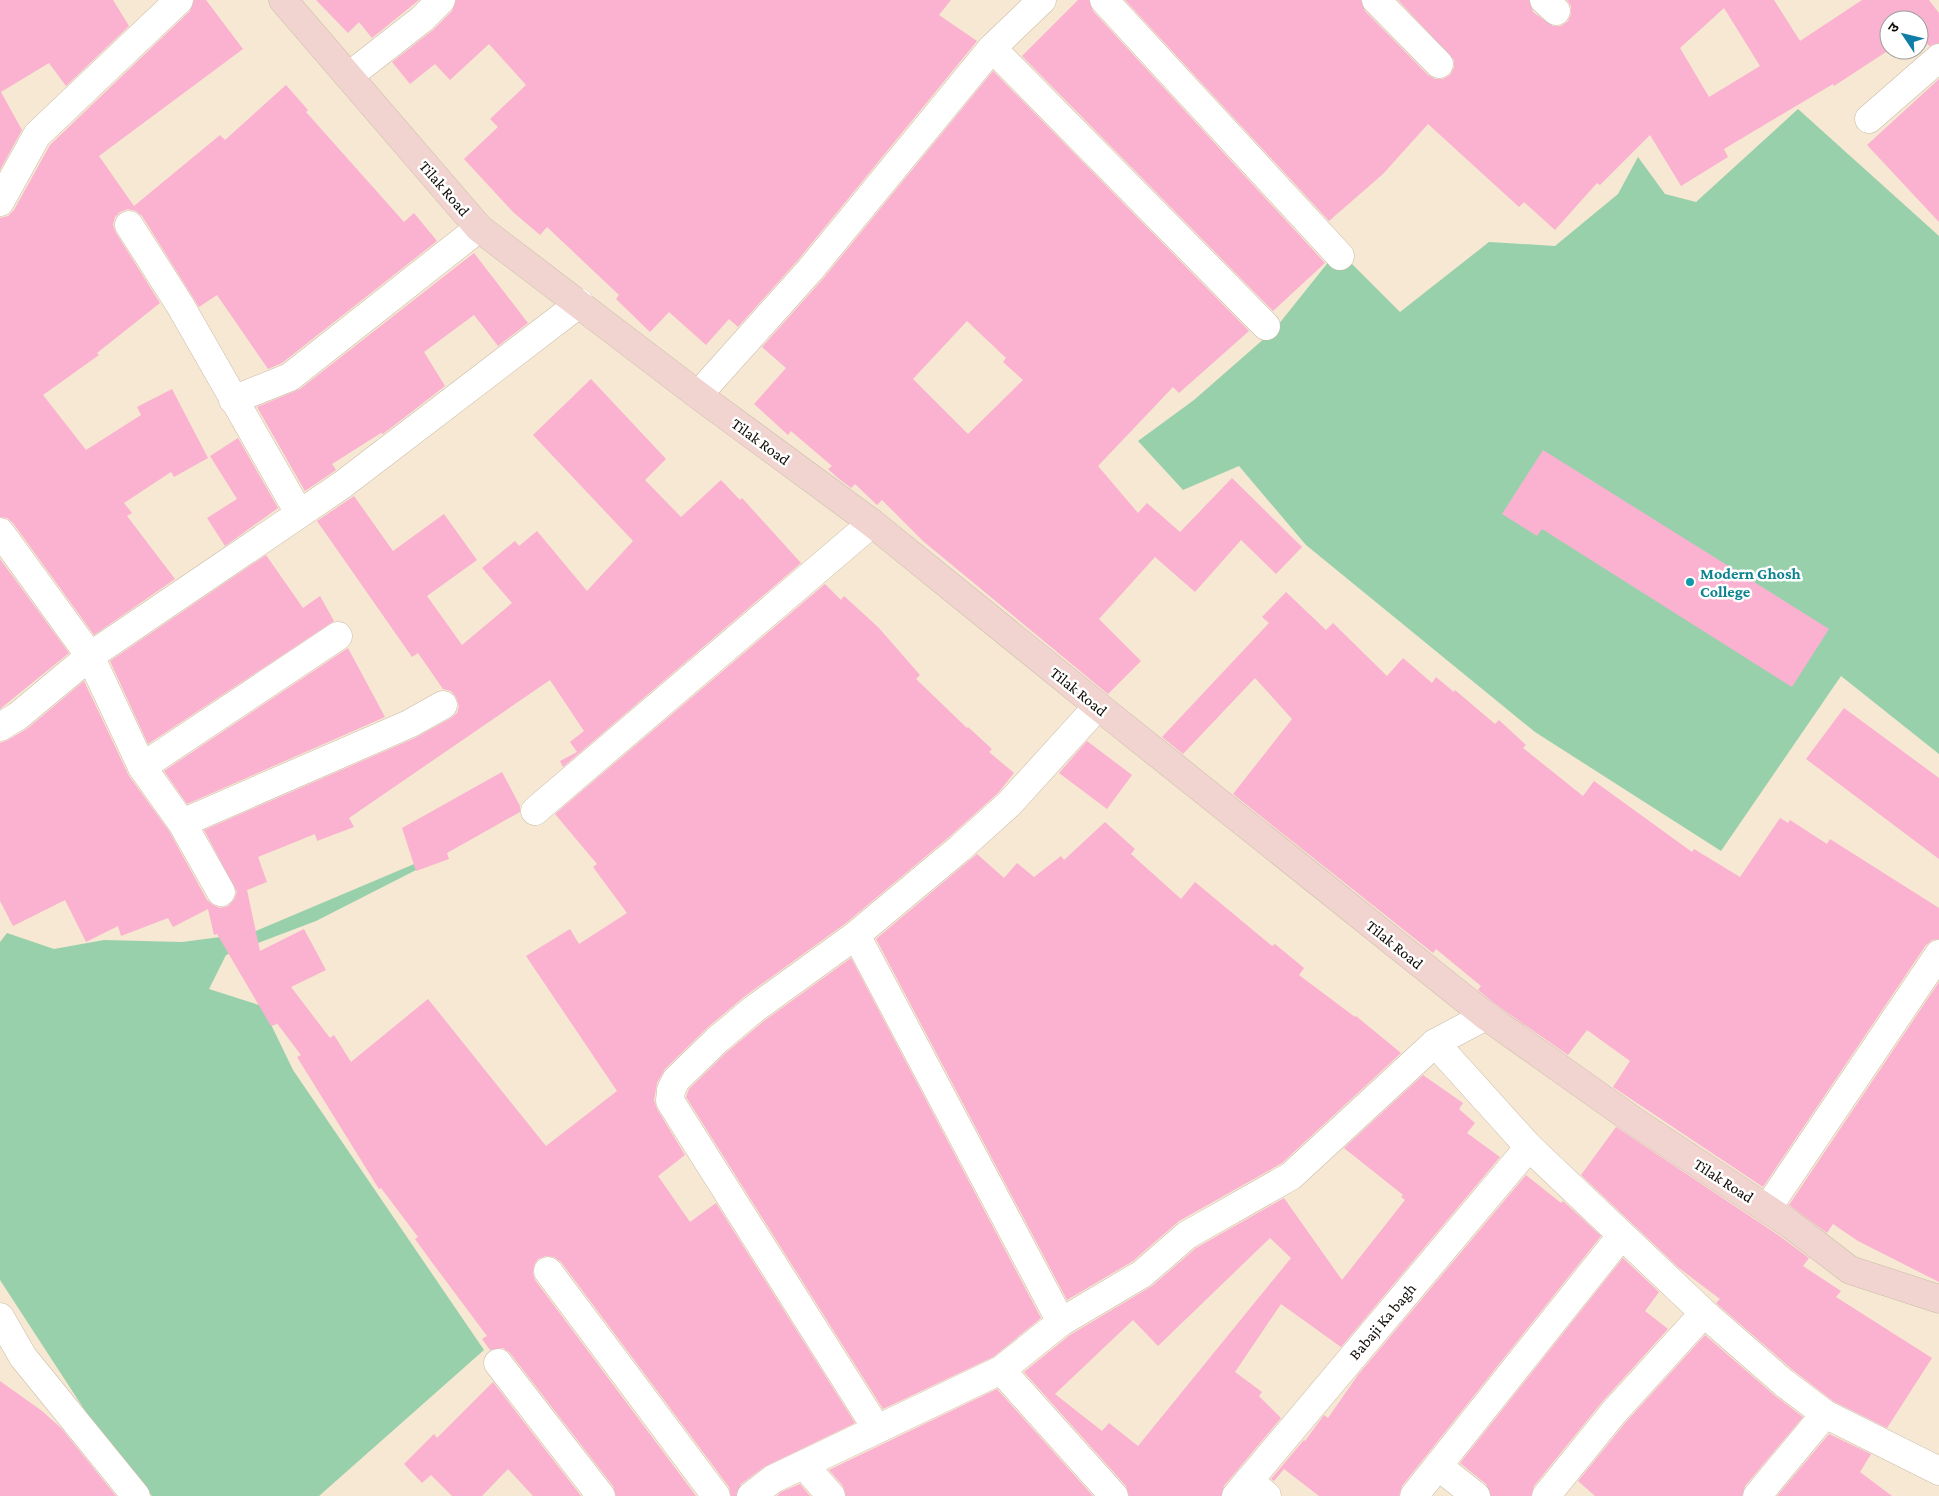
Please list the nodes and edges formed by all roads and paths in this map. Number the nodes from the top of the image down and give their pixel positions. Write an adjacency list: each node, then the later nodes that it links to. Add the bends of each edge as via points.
1 (179, 0): 12 (street, via 37,135)
2 (283, 0): 10 (main road, Tilak Road)
3 (441, 0): 10 (street, via 422,19)
4 (1042, 0): 7 (street)
5 (1104, 0): 15 (street)
6 (1376, 0): 9 (street)
7 (992, 48): 17 (street); 18 (street, via 810,270)
8 (1939, 58): 11 (street)
9 (1439, 64)
10 (349, 76): 14 (main road, Tilak Road)
11 (1869, 119)
12 (0, 202)
13 (129, 225): 19 (street, via 180,305)
14 (479, 228): 16 (main road, Tilak Road); 19 (street, via 290,377)
15 (1340, 256)
16 (580, 303): 18 (main road, Tilak Road); 20 (street, via 342,485)
17 (1266, 326)
18 (698, 395): 21 (main road, Tilak Road)
19 (234, 400): 20 (street)
20 (299, 513): 24 (street)
21 (872, 523): 26 (main road, Tilak Road); 29 (street)
22 (0, 532): 24 (street)
23 (338, 636): 28 (street)
24 (90, 656): 27 (street, via 18,716); 28 (street)
25 (443, 705): 30 (street, via 409,724)
26 (1098, 706): 32 (street, via 1009,804); 34 (main road, Tilak Road)
27 (0, 727)
28 (142, 767): 30 (street)
29 (536, 811)
30 (182, 823): 31 (street)
31 (221, 892)
32 (856, 935): 43 (street); 47 (street, via 754,1009 718,1040 676,1080 670,1101)
33 (1939, 954): 37 (street)
34 (1486, 1016): 35 (street); 37 (main road, Tilak Road, via 1634,1121)
35 (1435, 1043): 36 (street); 43 (street, via 1290,1176 1187,1235 1142,1274)
36 (1529, 1147): 38 (street); 51 (street, Babaji Ka bagh)
37 (1767, 1209): 40 (main road, Tilak Road, via 1850,1270)
38 (1621, 1236): 41 (street); 49 (street)
39 (548, 1271): 54 (street)
40 (1939, 1299)
41 (1704, 1312): 46 (street, via 1784,1383); 60 (street, via 1614,1412)
42 (0, 1317): 52 (street, via 23,1357)
43 (1061, 1322): 45 (street)
44 (498, 1363): 53 (street)
45 (1001, 1370): 47 (street); 57 (street)
46 (1825, 1414): 50 (street); 61 (street)
47 (877, 1429): 48 (street)
48 (804, 1465): 55 (street, via 773,1479); 56 (street)
49 (1438, 1466): 58 (street); 59 (street)
50 (1939, 1471)
51 (1251, 1491)
52 (136, 1496)
53 (601, 1496)
54 (716, 1496)
55 (751, 1496)
56 (831, 1496)
57 (1114, 1496)
58 (1414, 1496)
59 (1476, 1496)
60 (1546, 1496)
61 (1757, 1496)

